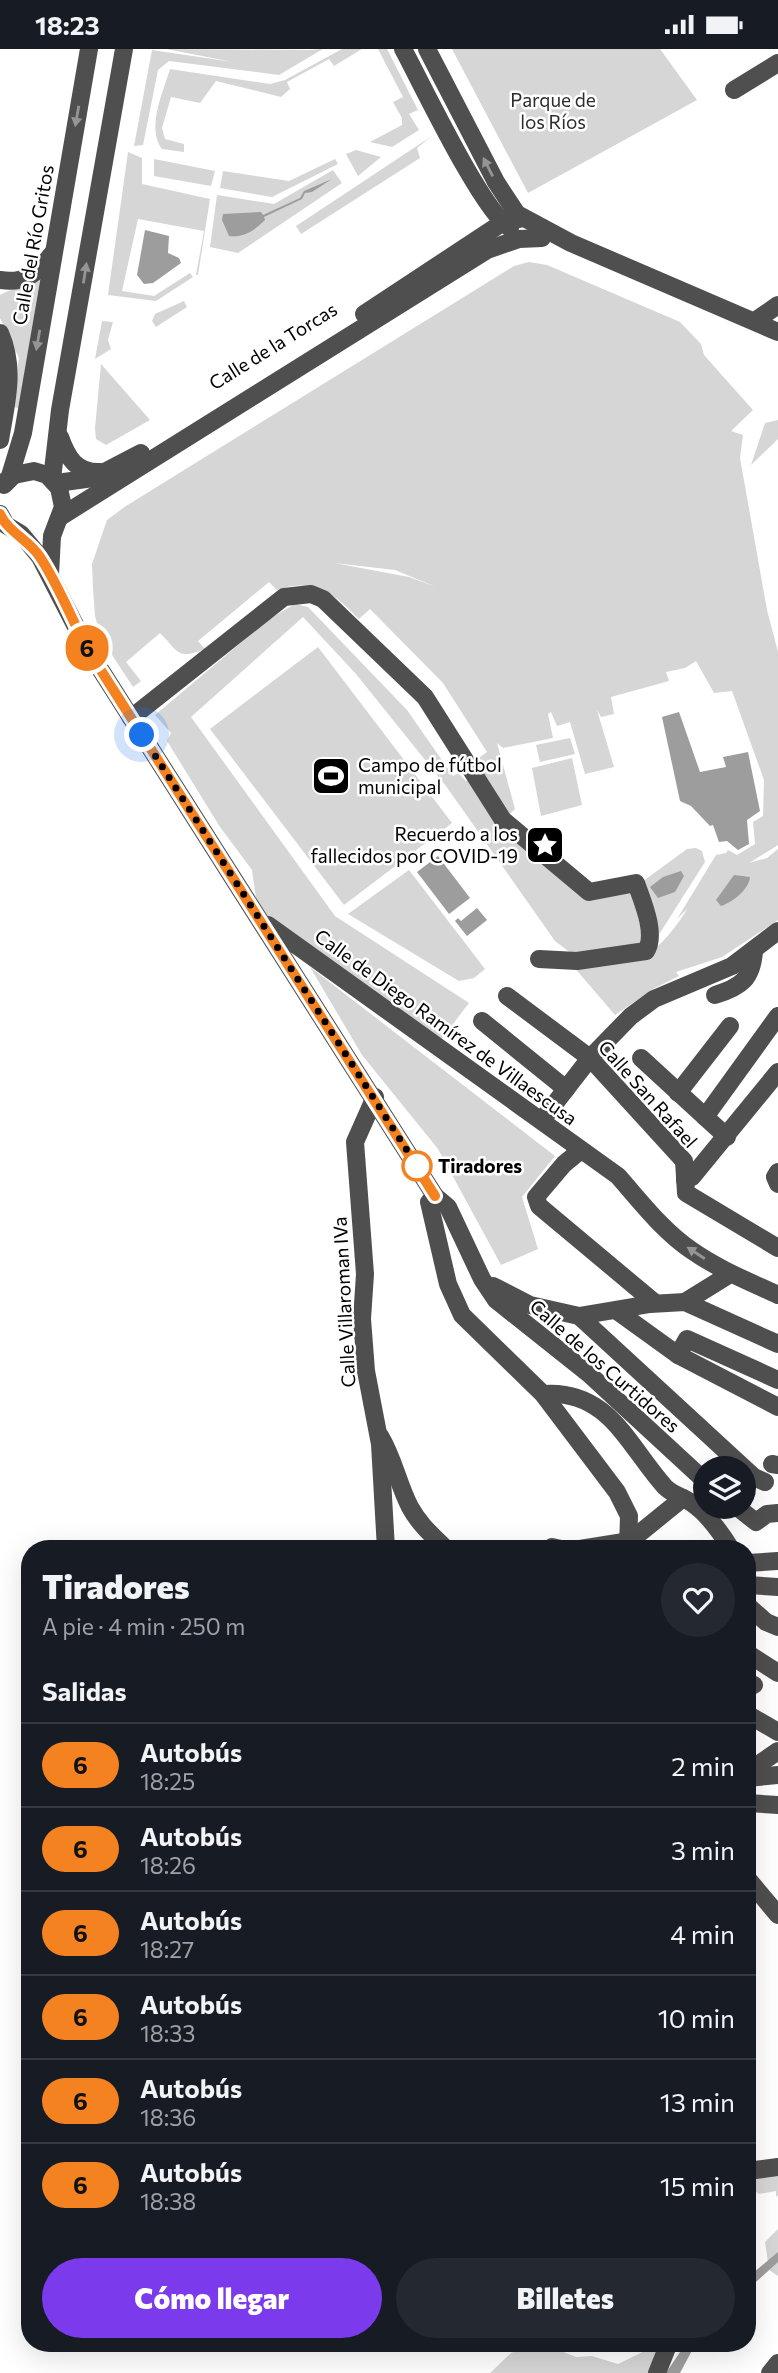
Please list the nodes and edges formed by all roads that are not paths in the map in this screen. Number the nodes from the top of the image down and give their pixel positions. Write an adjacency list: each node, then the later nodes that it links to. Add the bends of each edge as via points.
1 (89, 49): 11 (street, Calle del Río Gritos, one-way to 11)
2 (124, 49): 17 (street, one-way to 2, via 60,410)
3 (403, 49): 7 (street, via 480,190)
4 (427, 49): 7 (street, one-way to 4)
5 (778, 63): 6 (street)
6 (734, 90)
7 (511, 219): 8 (street); 9 (street); 10 (street); 19 (street, Calle de la Torcas, via 301,355)
8 (542, 238): 9 (street); 10 (street, via 519,239)
9 (571, 243): 14 (street)
10 (492, 248): 23 (street)
11 (53, 252): 12 (street, via 42,268 25,280); 21 (street, Calle del Río Gritos, one-way to 21, via 23,433)
12 (0, 280)
13 (778, 305): 14 (street)
14 (755, 321): 15 (street)
15 (778, 332)
16 (0, 333): 18 (street, via 10,369)
17 (60, 437): 19 (street, via 69,459 81,469); 20 (street)
18 (0, 440)
19 (107, 472): 20 (street, Calle de la Torcas)
20 (54, 481): 21 (street, Calle de la Torcas, via 34,471 20,473); 23 (street, via 63,497)
21 (3, 485)
22 (0, 514): 24 (street, via 6,525)
23 (58, 521): 24 (street, via 40,535); 25 (street)
24 (21, 534): 25 (street)
25 (50, 575): 26 (street, via 88,650)
26 (131, 718): 27 (street); 30 (street, via 284,597 297,594 324,600 425,697 503,820 589,892 636,883 648,930 646,951 577,961)
27 (259, 919): 41 (street); 43 (street, Calle de Diego Ramírez de Villaescusa)
28 (778, 930): 29 (street)
29 (754, 951): 31 (street, via 746,978); 36 (street, via 732,966 654,999)
30 (539, 959)
31 (715, 995)
32 (506, 996): 36 (street, Calle San Rafael)
33 (778, 1016): 42 (street)
34 (482, 1021): 39 (street)
35 (730, 1026): 40 (street)
36 (590, 1058): 39 (street); 47 (street, Calle San Rafael, via 684,1160)
37 (641, 1058): 40 (street)
38 (778, 1072): 44 (street)
39 (566, 1089): 43 (street)
40 (678, 1093): 42 (street)
41 (375, 1097): 49 (street, Calle de los Curtidores); 63 (street, Calle Villaroman IVa, via 355,1142 365,1274 365,1358)
42 (705, 1117): 44 (street)
43 (542, 1121): 45 (street, Calle de Diego Ramírez de Villaescusa)
44 (727, 1137): 47 (street)
45 (581, 1150): 51 (street, Calle de Diego Ramírez de Villaescusa, one-way to 45, via 688,1249 618,1175); 55 (street, via 536,1197 539,1206)
46 (778, 1172): 48 (street)
47 (685, 1180): 50 (street, Calle San Rafael, via 686,1193)
48 (778, 1184)
49 (435, 1196): 52 (street, Calle de los Curtidores, via 452,1213); 61 (street, via 429,1202 446,1278 462,1315)
50 (778, 1248)
51 (730, 1274): 53 (street, Calle de Diego Ramírez de Villaescusa); 54 (street)
52 (482, 1279): 57 (street, via 530,1305); 64 (street, Calle de los Curtidores, via 496,1300 589,1374)
53 (778, 1295)
54 (685, 1302): 55 (street); 58 (street)
55 (655, 1303): 56 (street)
56 (617, 1311): 57 (street); 59 (street)
57 (579, 1316): 65 (street, via 754,1478)
58 (778, 1344)
59 (678, 1355): 60 (street, via 687,1339); 62 (street)
60 (778, 1380)
61 (543, 1394): 66 (street, via 570,1395 603,1412 665,1487); 71 (street, via 623,1502 631,1524)
62 (778, 1407)
63 (378, 1433): 69 (street, Calle Villaroman IVa); 70 (street, via 392,1455 410,1507)
64 (693, 1470)
65 (765, 1482)
66 (683, 1498): 72 (street); 73 (street, via 701,1510)
67 (778, 1513): 68 (street, via 756,1522)
68 (752, 1519)
69 (385, 1540)
70 (437, 1540)
71 (629, 1540)
72 (635, 1540)
73 (724, 1540)
74 (778, 1562): 75 (street)
75 (756, 1563)
76 (756, 1586): 77 (street)
77 (778, 1587)
78 (756, 1613): 79 (street)
79 (778, 1627)
80 (756, 1659): 81 (street)
81 (778, 1673)
82 (756, 1722): 83 (street)
83 (778, 1732)
84 (778, 1751): 85 (street)
85 (756, 1766)
86 (756, 1774): 87 (street)
87 (778, 1775)
88 (756, 1777): 89 (street)
89 (778, 1790)
90 (756, 1804): 91 (street)
91 (778, 1805)
92 (756, 1889): 93 (street)
93 (778, 1915)
94 (778, 2167): 95 (street)
95 (756, 2170)
96 (665, 2352): 98 (street)
97 (778, 2363): 99 (street)
98 (657, 2373)
99 (770, 2373)

